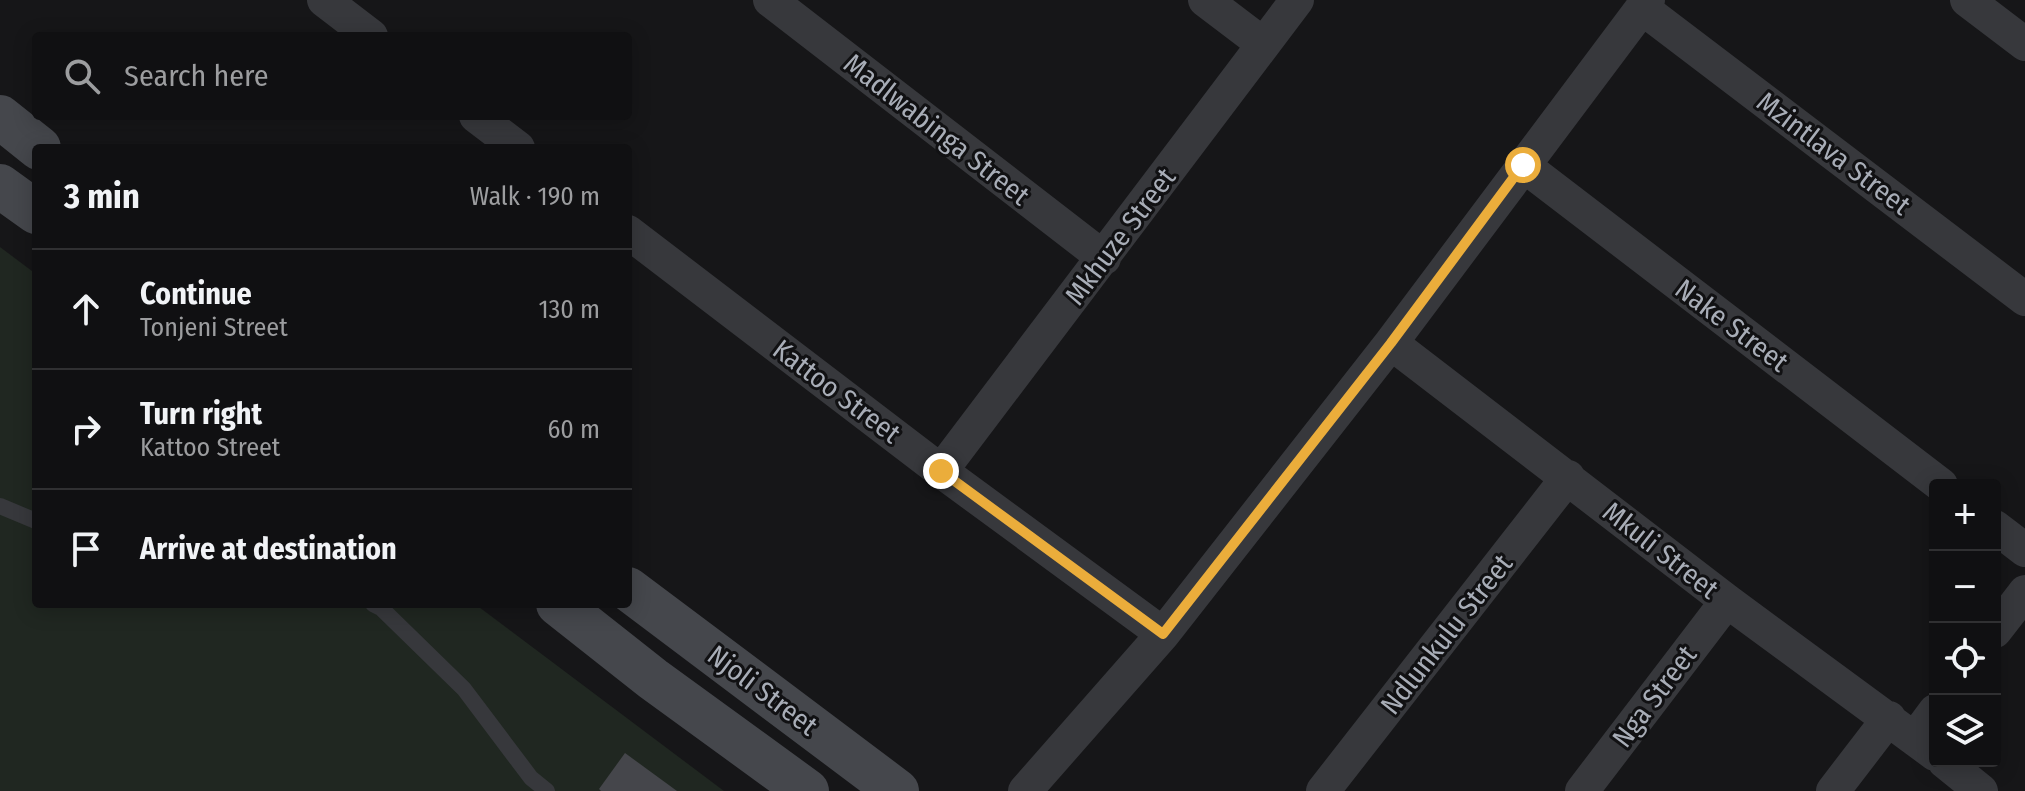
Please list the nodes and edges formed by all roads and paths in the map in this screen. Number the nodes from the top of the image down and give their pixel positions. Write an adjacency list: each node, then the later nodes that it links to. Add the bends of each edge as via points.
1 (324, 0): 7 (street)
2 (770, 0): 18 (street, Madlwabinga Street)
3 (1205, 0): 8 (street)
4 (1297, 0): 8 (street, Mkhuze Street)
5 (1967, 0): 9 (street)
6 (1645, 4): 14 (street); 19 (street, Mzintlava Street)
7 (366, 32)
8 (1263, 44): 18 (street, Mkhuze Street)
9 (2025, 44)
10 (0, 117): 12 (main road)
11 (481, 120): 13 (street)
12 (34, 144)
13 (513, 144)
14 (1523, 165): 20 (street); 23 (street, Nake Street)
15 (0, 186): 16 (main road)
16 (32, 209)
17 (632, 235): 21 (street, Kattoo Street)
18 (1104, 258): 21 (street, Mkhuze Street)
19 (2025, 299)
20 (1391, 343): 22 (street, Mkuli Street); 34 (street)
21 (941, 471): 34 (street, Kattoo Street)
22 (1568, 477): 30 (street, Mkuli Street); 41 (street, Ndlunkulu Street)
23 (1933, 479)
24 (0, 506): 25 (lane)
25 (32, 519)
26 (2001, 532): 27 (street)
27 (2025, 550)
28 (632, 592): 39 (main road, Njoli Street)
29 (2025, 592): 33 (street)
30 (1727, 601): 35 (street, Mkuli Street); 42 (street, Nga Street)
31 (381, 608): 37 (lane, via 464,689 531,778)
32 (563, 608): 38 (main road, Njoli Street)
33 (2001, 623)
34 (1163, 634): 40 (street)
35 (1919, 730): 43 (street)
36 (1951, 767): 44 (street)
37 (547, 791)
38 (807, 791)
39 (897, 791)
40 (1025, 791)
41 (1323, 791)
42 (1582, 791)
43 (1833, 791)
44 (1981, 791)

